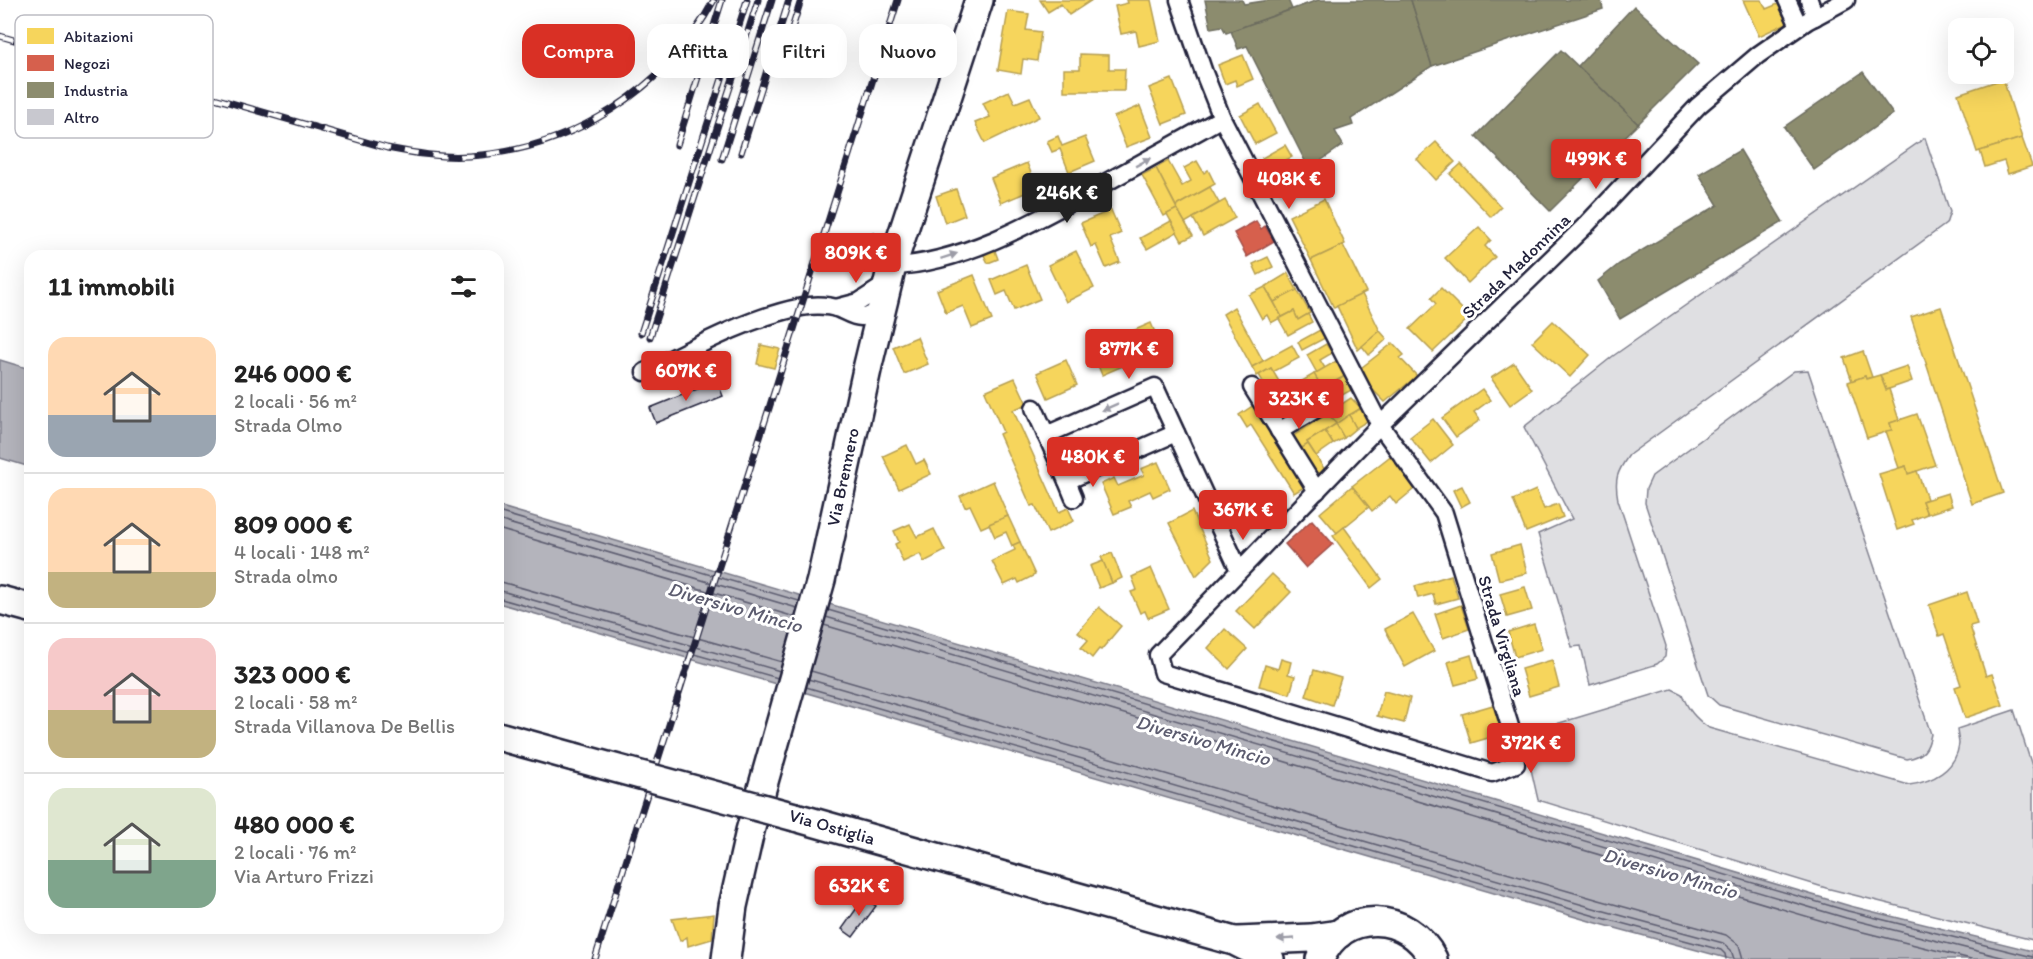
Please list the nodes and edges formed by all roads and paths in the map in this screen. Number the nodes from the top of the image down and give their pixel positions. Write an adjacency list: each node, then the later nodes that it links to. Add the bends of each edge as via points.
1 (979, 0): 9 (main road, Via Brennero)
2 (1179, 0): 8 (street)
3 (1787, 0): 7 (street)
4 (1809, 0): 6 (street)
5 (1846, 0): 6 (street, Strada Madonnina)
6 (1815, 17): 7 (street, Strada Madonnina)
7 (1799, 26): 15 (street, Strada Madonnina, via 1698,106 1586,225)
8 (1222, 118): 9 (street, one-way to 8, via 924,263 1040,219); 15 (street)
9 (887, 286): 10 (street, via 859,302); 10 (street, via 874,313 860,317); 30 (main road, Via Brennero, via 821,580 750,831)
10 (836, 308): 11 (street, via 816,306 774,315 719,336)
11 (645, 372)
12 (1252, 387): 16 (street)
13 (1323, 405): 16 (street)
14 (1034, 408): 18 (street)
15 (1380, 425): 20 (street, Strada Madonnina); 25 (street, Strada Virgliana, via 1444,513 1513,736 1516,764 1492,773)
16 (1280, 431): 20 (street)
17 (1176, 433): 18 (street, one-way to 18, via 1155,387); 19 (street); 22 (street)
18 (1046, 435): 19 (street)
19 (1067, 481): 21 (street)
20 (1317, 491): 22 (street, Strada Madonnina)
21 (1074, 498)
22 (1239, 570): 25 (street, Strada Madonnina, via 1158,656)
23 (0, 600): 24 (main road)
24 (24, 606)
25 (1163, 673)
26 (504, 738): 28 (main road, Via Ostiglia, bridge)
27 (1339, 934): 28 (main road, Via Ostiglia, one-way to 28); 29 (main road, Via Ostiglia, via 1359,924 1387,922 1410,931); 32 (main road)
28 (1234, 941): 31 (main road, Via Ostiglia)
29 (1433, 957)
30 (726, 959)
31 (1270, 959)
32 (1320, 959)

